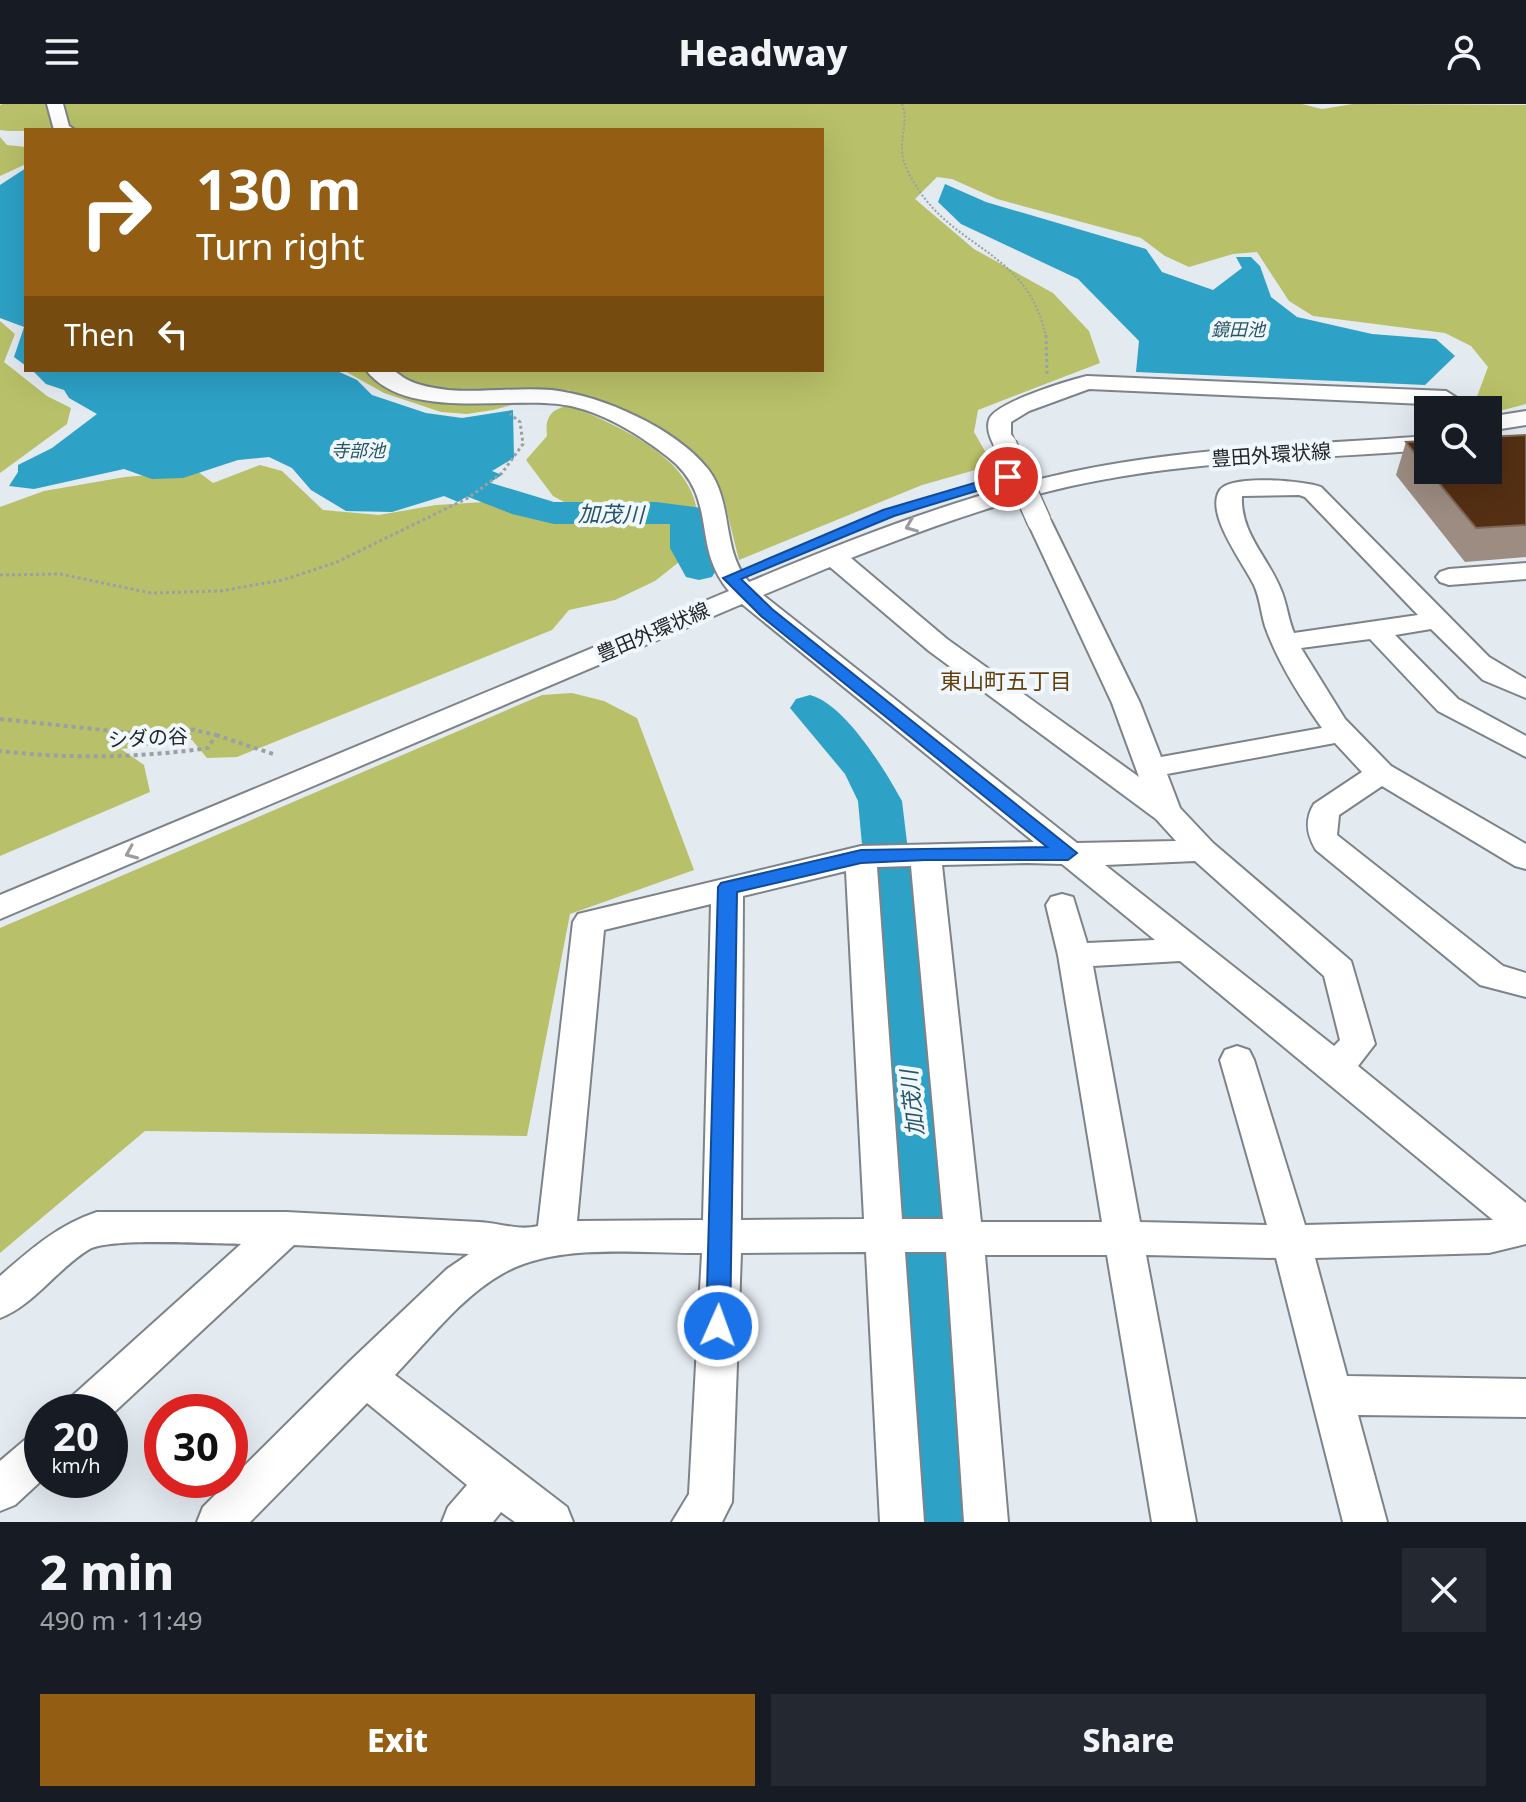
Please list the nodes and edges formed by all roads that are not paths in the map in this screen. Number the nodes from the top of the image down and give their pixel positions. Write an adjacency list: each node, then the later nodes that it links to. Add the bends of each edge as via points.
1 (55, 104): 2 (street)
2 (62, 128)
3 (380, 372): 14 (street, via 407,388 445,396 558,398 602,410 691,464 712,494 722,559)
4 (1414, 397): 21 (street, bridge, via 1087,382 1000,419 1000,434 1104,653)
5 (1526, 418): 6 (street)
6 (1502, 422)
7 (1414, 431): 14 (street, 豊田外環状線, via 1173,451 1037,470 889,513)
8 (1526, 433): 9 (street)
9 (1502, 436)
10 (1414, 444): 11 (street, 豊田外環状線, one-way to 11, via 1190,461 1105,473 994,497)
11 (834, 557): 14 (street, 豊田外環状線); 23 (street, via 938,645)
12 (1526, 571): 13 (street)
13 (1449, 577)
14 (738, 586): 26 (street); 29 (street, 豊田外環状線, via 679,602); 32 (street, 豊田外環状線, one-way to 32)
15 (1438, 620): 16 (street); 17 (street, via 1313,492 1238,489 1230,492 1229,520 1269,591); 18 (street, via 1486,668)
16 (1376, 630): 17 (street); 20 (street, via 1448,705)
17 (1285, 642): 19 (street)
18 (1522, 683)
19 (1343, 733): 21 (street); 22 (street)
20 (1526, 748)
21 (1150, 768): 23 (street)
22 (1381, 773): 28 (street); 35 (street, via 1325,811 1322,835 1327,843 1492,976)
23 (1167, 812): 24 (street)
24 (1202, 850): 26 (street); 37 (street, via 1339,970 1358,1044)
25 (924, 853): 26 (street); 27 (street); 42 (street)
26 (1068, 853): 33 (street)
27 (862, 857): 30 (street); 40 (street)
28 (1526, 858)
29 (0, 885)
30 (727, 887): 41 (street); 44 (street, via 589,922)
31 (1062, 905): 34 (street)
32 (0, 908)
33 (1184, 948): 34 (street); 37 (street)
34 (1074, 955): 43 (street)
35 (1526, 985)
36 (1237, 1060): 45 (street)
37 (1335, 1067): 38 (street)
38 (1526, 1227): 45 (street, via 1489,1237)
39 (286, 1228): 44 (street); 46 (street, via 86,1230); 48 (street)
40 (893, 1236): 41 (street); 42 (street); 58 (street)
41 (722, 1237): 44 (street); 57 (street, via 710,1502)
42 (953, 1237): 43 (street); 59 (street)
43 (1123, 1238): 45 (street); 60 (street)
44 (538, 1242): 47 (street, via 488,1262 461,1281)
45 (1291, 1242): 49 (street)
46 (0, 1300)
47 (364, 1375): 52 (street); 54 (street)
48 (105, 1394)
49 (1332, 1395): 50 (street); 61 (street)
50 (1526, 1398)
51 (24, 1468): 53 (street)
52 (498, 1483): 55 (street); 56 (street)
53 (0, 1490)
54 (219, 1522)
55 (464, 1522)
56 (551, 1522)
57 (694, 1522)
58 (902, 1522)
59 (986, 1522)
60 (1174, 1522)
61 (1365, 1522)

